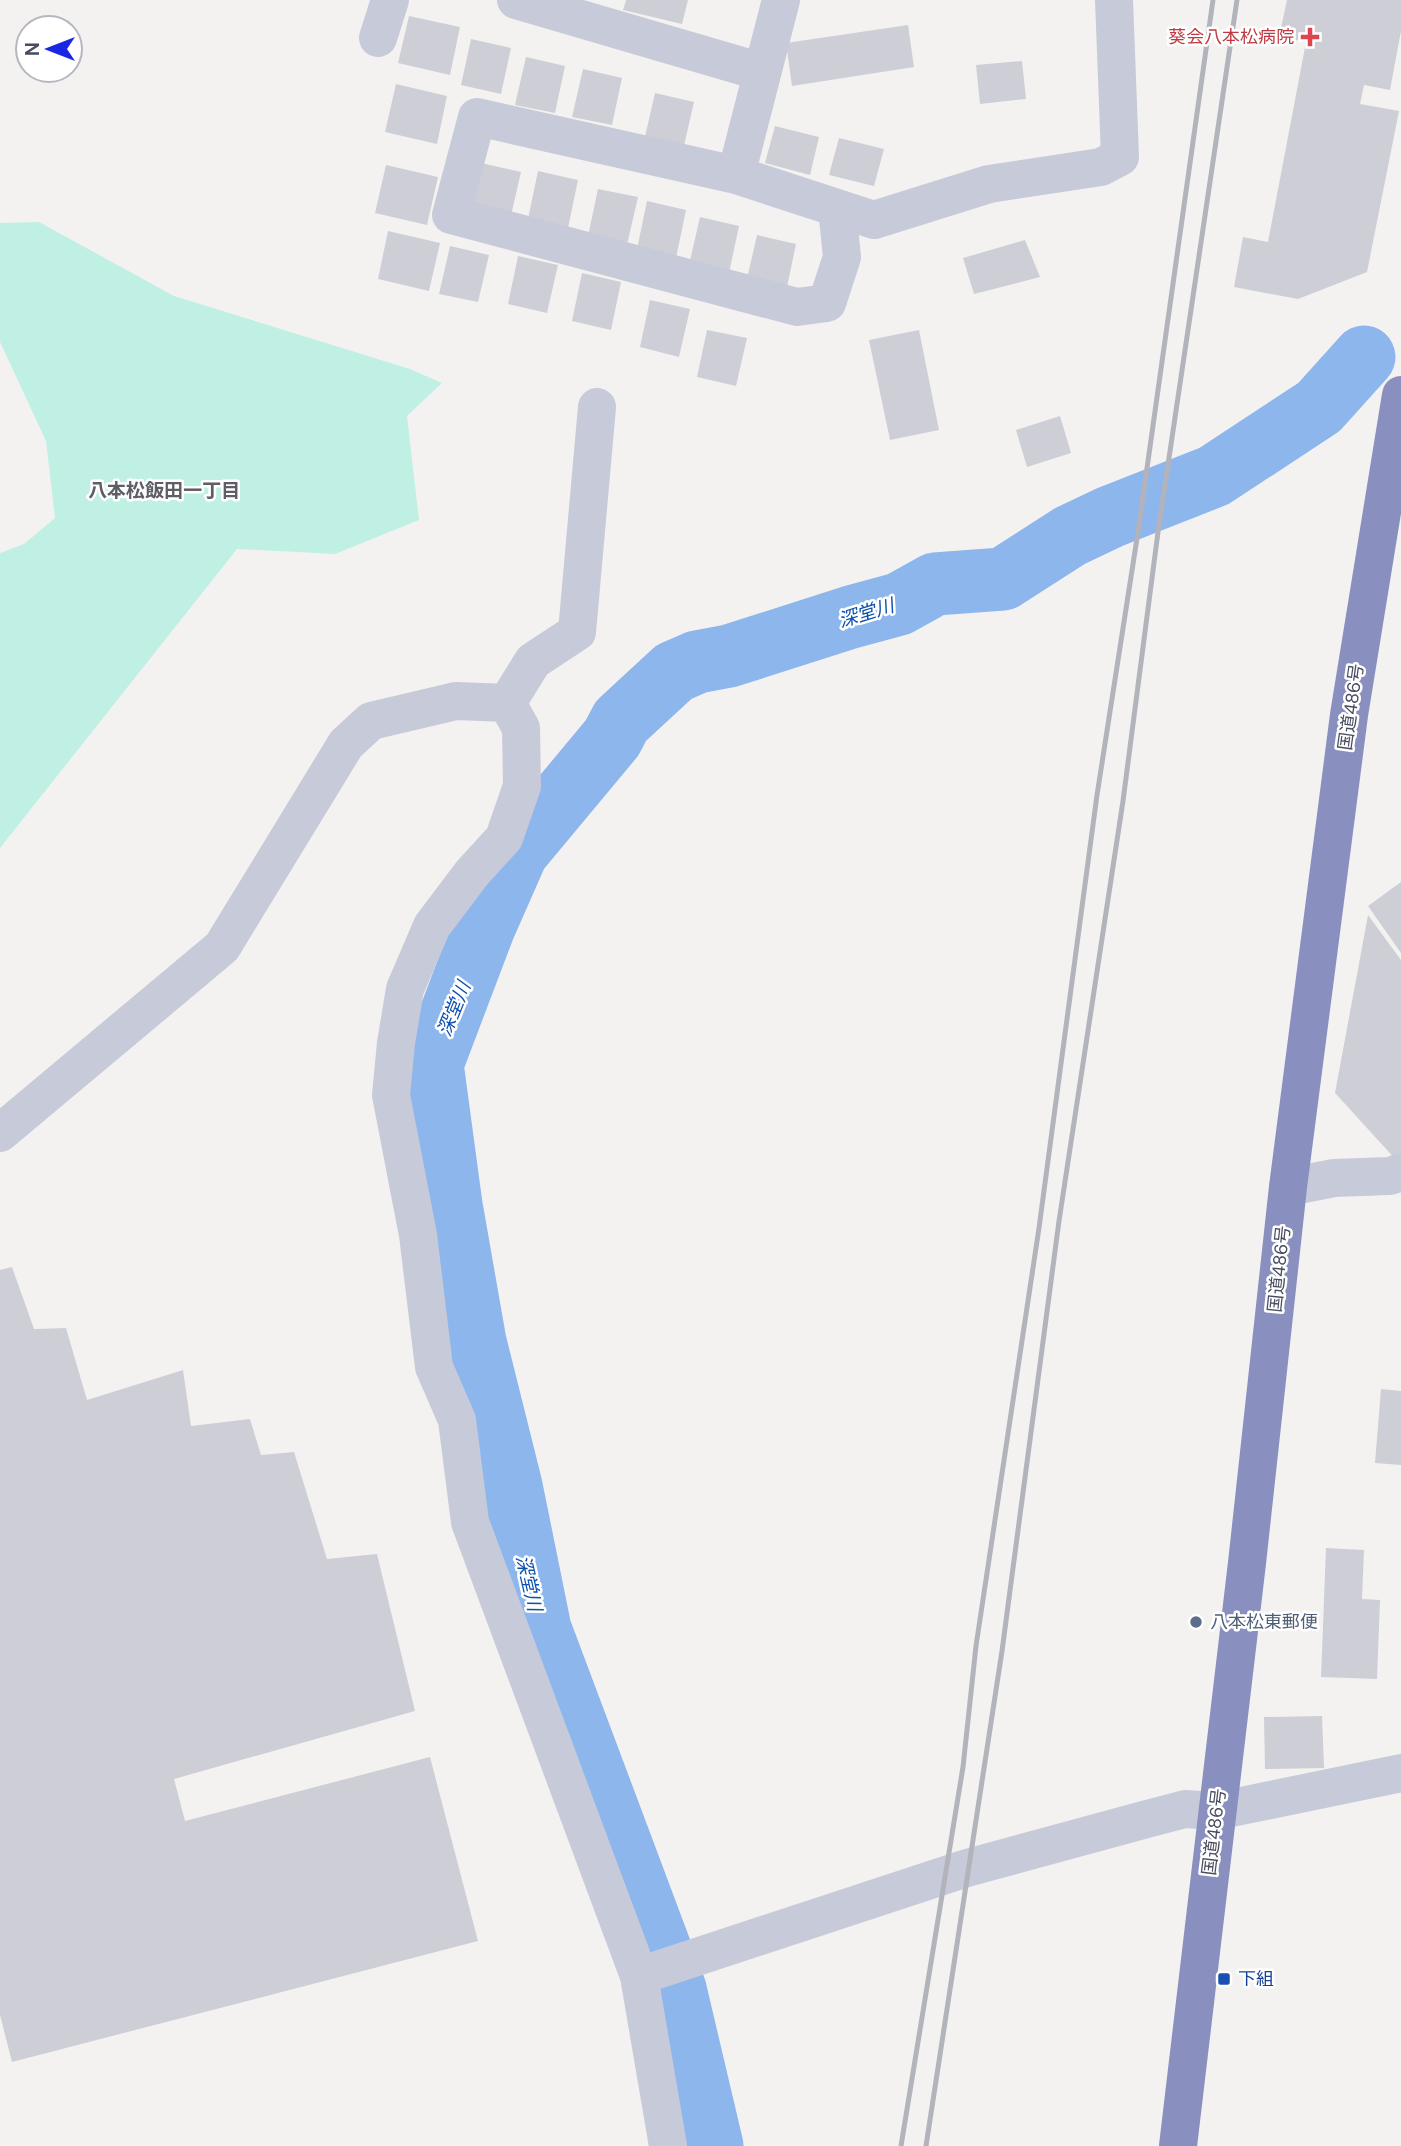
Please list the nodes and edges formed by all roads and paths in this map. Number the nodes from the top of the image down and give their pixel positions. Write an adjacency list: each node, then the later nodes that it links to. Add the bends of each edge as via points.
1 (390, 0): 5 (street)
2 (516, 0): 6 (street)
3 (781, 0): 6 (street)
4 (1114, 0): 8 (street, via 1120,157 1101,167 989,184 874,220)
5 (378, 38)
6 (762, 72): 7 (street)
7 (736, 175): 8 (street); 8 (street, via 477,117 451,215 797,307 827,303 842,257)
8 (837, 208)
9 (1401, 395): 14 (highway, 国道486号, via 1349,715)
10 (597, 407): 11 (street, via 577,632 533,661)
11 (507, 703): 12 (street, via 456,701 371,721 346,744 222,947); 17 (street, via 521,728 522,786 504,838 432,926 405,989 391,1095 418,1235 434,1367 457,1420 470,1522)
12 (0, 1133)
13 (1401, 1172): 14 (street)
14 (1288, 1187): 16 (highway, 国道486号)
15 (1401, 1773): 16 (street)
16 (1217, 1811): 17 (street, via 1185,1809 967,1868); 19 (highway, 国道486号)
17 (655, 1971): 18 (street)
18 (668, 2146)
19 (1178, 2146)

